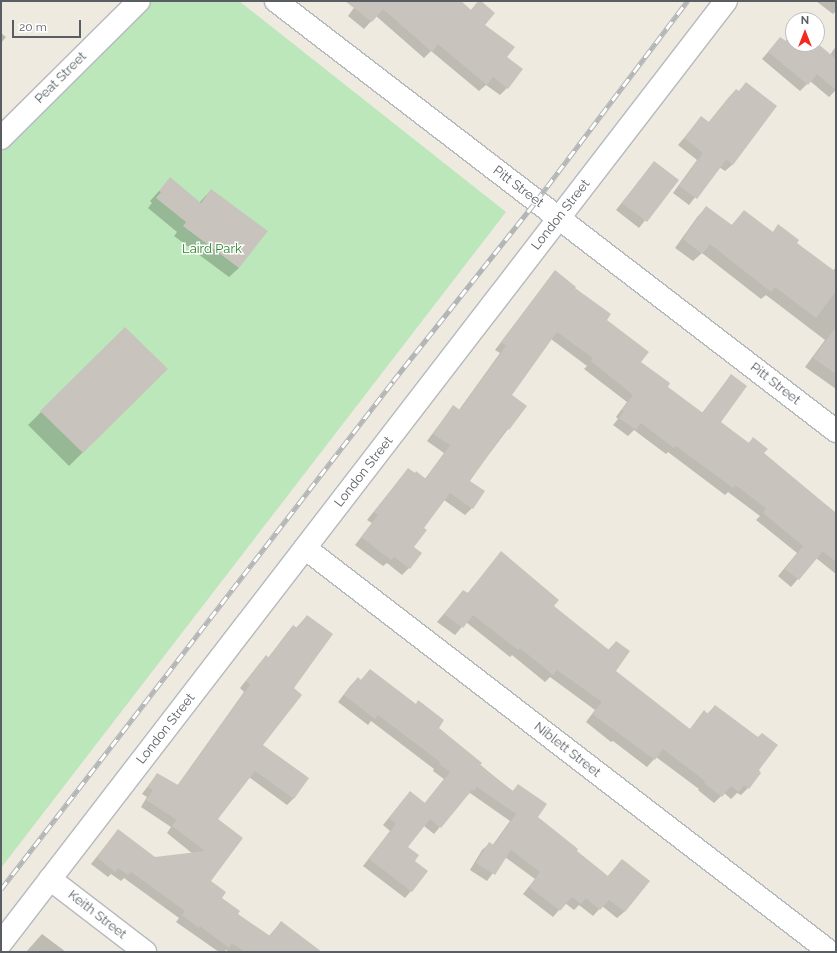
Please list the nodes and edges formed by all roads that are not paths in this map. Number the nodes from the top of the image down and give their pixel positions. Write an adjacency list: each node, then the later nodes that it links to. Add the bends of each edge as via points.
1 (139, 1): 4 (street, Peat Street)
2 (276, 1): 5 (street, Pitt Street)
3 (726, 1): 5 (street, London Street)
4 (1, 138)
5 (559, 218): 6 (street, Pitt Street); 7 (street, London Street)
6 (836, 431)
7 (305, 548): 8 (street, London Street); 11 (street, Niblett Street)
8 (50, 879): 9 (street, London Street); 10 (street, Keith Street)
9 (1, 943)
10 (145, 952)
11 (830, 952)

